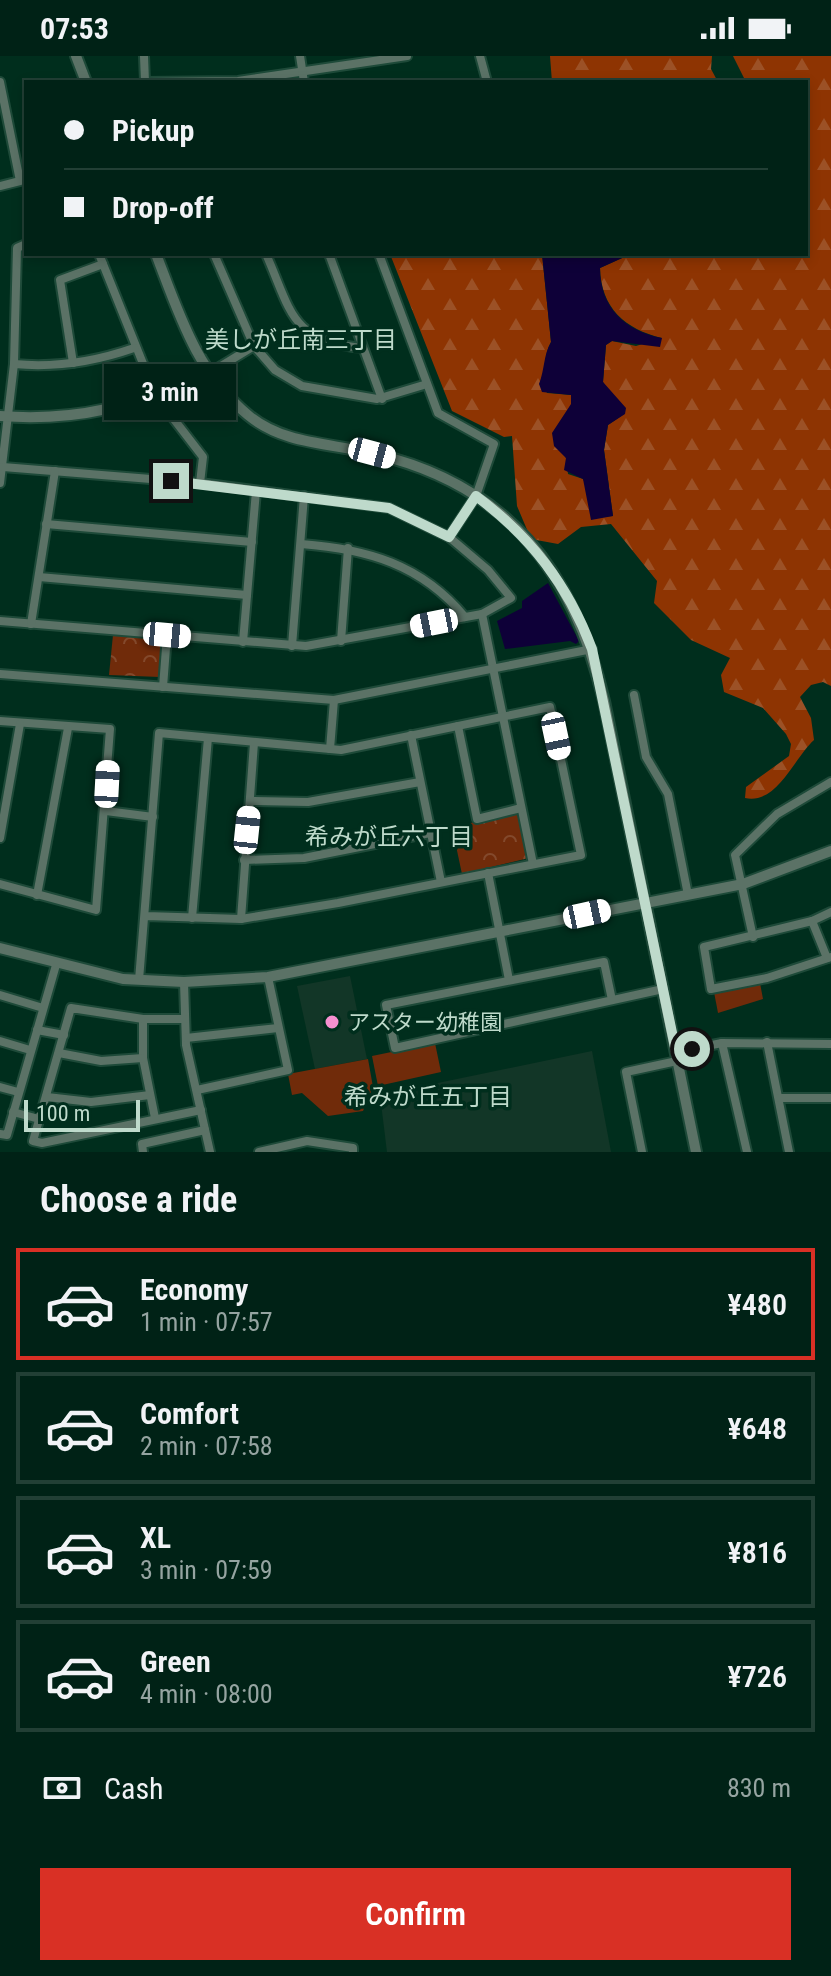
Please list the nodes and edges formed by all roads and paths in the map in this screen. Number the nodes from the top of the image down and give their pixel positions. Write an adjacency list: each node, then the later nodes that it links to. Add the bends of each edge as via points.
1 (76, 56): 7 (street)
2 (144, 56): 8 (street)
3 (300, 56): 6 (street)
4 (407, 56): 6 (street)
5 (480, 56): 11 (street)
6 (303, 72): 9 (street); 10 (street)
7 (85, 80)
8 (145, 80)
9 (245, 80)
10 (304, 80)
11 (484, 80)
12 (0, 85): 13 (street)
13 (11, 133): 14 (street); 15 (street, via 20,181)
14 (0, 136)
15 (0, 186)
16 (24, 245): 28 (street, via 17,248)
17 (100, 256): 23 (street)
18 (157, 256): 29 (street)
19 (215, 256): 24 (street)
20 (267, 256): 26 (street, via 302,328 328,344)
21 (330, 256): 26 (street)
22 (380, 256): 30 (street)
23 (103, 264): 25 (street); 27 (street, via 60,280)
24 (254, 346): 29 (street); 32 (street, via 275,370 302,386)
25 (134, 348): 27 (street); 31 (street)
26 (362, 348): 32 (street)
27 (73, 363): 28 (street)
28 (14, 364): 33 (street)
29 (207, 375): 31 (street); 40 (street, via 250,417 286,435 412,464)
30 (427, 384): 32 (street); 40 (street, via 438,413 494,444)
31 (156, 396): 33 (street, via 63,418); 37 (street, via 203,457)
32 (382, 399)
33 (4, 416): 34 (street)
34 (3, 467): 35 (street); 36 (street)
35 (55, 471): 37 (street); 41 (street)
36 (0, 483)
37 (200, 483): 38 (street)
38 (256, 491): 39 (street); 43 (street)
39 (304, 496): 42 (street, via 389,508); 44 (street)
40 (476, 496): 42 (street); 56 (street, via 524,536 553,571)
41 (46, 524): 43 (street); 46 (street)
42 (449, 537): 48 (street, via 511,598)
43 (252, 542): 47 (street)
44 (301, 544): 45 (street); 55 (street)
45 (348, 548): 49 (street, via 411,570); 53 (street)
46 (39, 577): 47 (street); 51 (street)
47 (247, 595): 54 (street)
48 (482, 614): 49 (street); 57 (street)
49 (465, 617): 53 (street)
50 (0, 621): 51 (street)
51 (31, 624): 52 (street)
52 (167, 635): 54 (street); 59 (street)
53 (341, 641): 55 (street)
54 (243, 642): 55 (street)
55 (292, 646)
56 (592, 649): 57 (street); 88 (street)
57 (494, 668): 61 (street); 62 (street)
58 (0, 674): 59 (street)
59 (163, 687): 61 (street)
60 (634, 695): 87 (street, via 646,757 668,794)
61 (334, 700): 70 (street)
62 (505, 717): 65 (street); 74 (street); 81 (street, via 550,707 581,855)
63 (0, 721): 64 (street)
64 (20, 724): 66 (street); 78 (street)
65 (458, 726): 67 (street); 74 (street, via 477,819)
66 (68, 728): 75 (street, via 110,729); 86 (street)
67 (411, 735): 70 (street); 71 (street)
68 (208, 738): 69 (street); 76 (street, via 159,733); 91 (street)
69 (254, 743): 70 (street); 73 (street)
70 (330, 749)
71 (420, 782): 73 (street, via 308,802); 77 (street)
72 (831, 782): 85 (street, via 777,814 735,855)
73 (250, 801): 80 (street)
74 (521, 808): 81 (street)
75 (106, 811): 76 (street); 86 (street, via 96,910)
76 (153, 817): 90 (street)
77 (430, 833): 80 (street, via 304,858); 83 (street)
78 (0, 838)
79 (831, 851): 85 (street)
80 (244, 860): 92 (street)
81 (533, 864): 82 (street)
82 (488, 873): 83 (street); 94 (street)
83 (441, 882): 92 (street)
84 (0, 884): 86 (street)
85 (743, 884): 87 (street); 95 (street)
86 (37, 895)
87 (688, 895): 88 (street)
88 (645, 902): 94 (street); 103 (street)
89 (831, 912): 93 (street)
90 (146, 916): 91 (street); 100 (street)
91 (192, 918): 92 (street)
92 (241, 919)
93 (812, 921): 95 (street); 97 (street)
94 (500, 932): 99 (street); 101 (street)
95 (753, 937): 97 (street, via 704,947 711,989)
96 (0, 948): 98 (street)
97 (829, 958)
98 (56, 965): 100 (street); 106 (street)
99 (268, 977): 102 (street); 109 (street)
100 (139, 980): 102 (street)
101 (509, 980): 105 (street, via 604,962); 105 (street, via 386,1005 395,1048)
102 (184, 982): 108 (street)
103 (663, 989): 105 (street); 119 (street)
104 (0, 995): 106 (street)
105 (612, 1000)
106 (43, 1008): 110 (street)
107 (143, 1019): 108 (street); 111 (street, via 71,1008); 120 (street)
108 (185, 1019): 112 (street)
109 (278, 1028): 112 (street); 122 (street, via 288,1070)
110 (37, 1030): 111 (street); 117 (street)
111 (64, 1035): 118 (street)
112 (186, 1038): 122 (street)
113 (0, 1041): 117 (street)
114 (767, 1042): 115 (street); 116 (street); 126 (street)
115 (722, 1043): 119 (street); 140 (street)
116 (831, 1044)
117 (30, 1050): 123 (street)
118 (59, 1053): 120 (street, via 101,1061); 125 (street)
119 (677, 1056): 138 (street, via 626,1072); 139 (street)
120 (143, 1058): 124 (street)
121 (0, 1087): 123 (street)
122 (197, 1090): 128 (street)
123 (18, 1092): 129 (street)
124 (150, 1095): 125 (street, via 91,1102); 130 (street)
125 (47, 1097): 131 (street)
126 (779, 1098): 127 (street); 141 (street)
127 (831, 1098)
128 (201, 1110): 130 (street); 132 (street)
129 (13, 1112): 131 (street); 133 (street, via 7,1135)
130 (155, 1118): 131 (street, via 34,1143)
131 (39, 1119)
132 (205, 1130): 134 (street, via 142,1144); 135 (street)
133 (0, 1134)
134 (143, 1152)
135 (210, 1152)
136 (259, 1152): 137 (street, via 307,1141)
137 (353, 1152)
138 (642, 1152)
139 (696, 1152)
140 (747, 1152)
141 (789, 1152)

